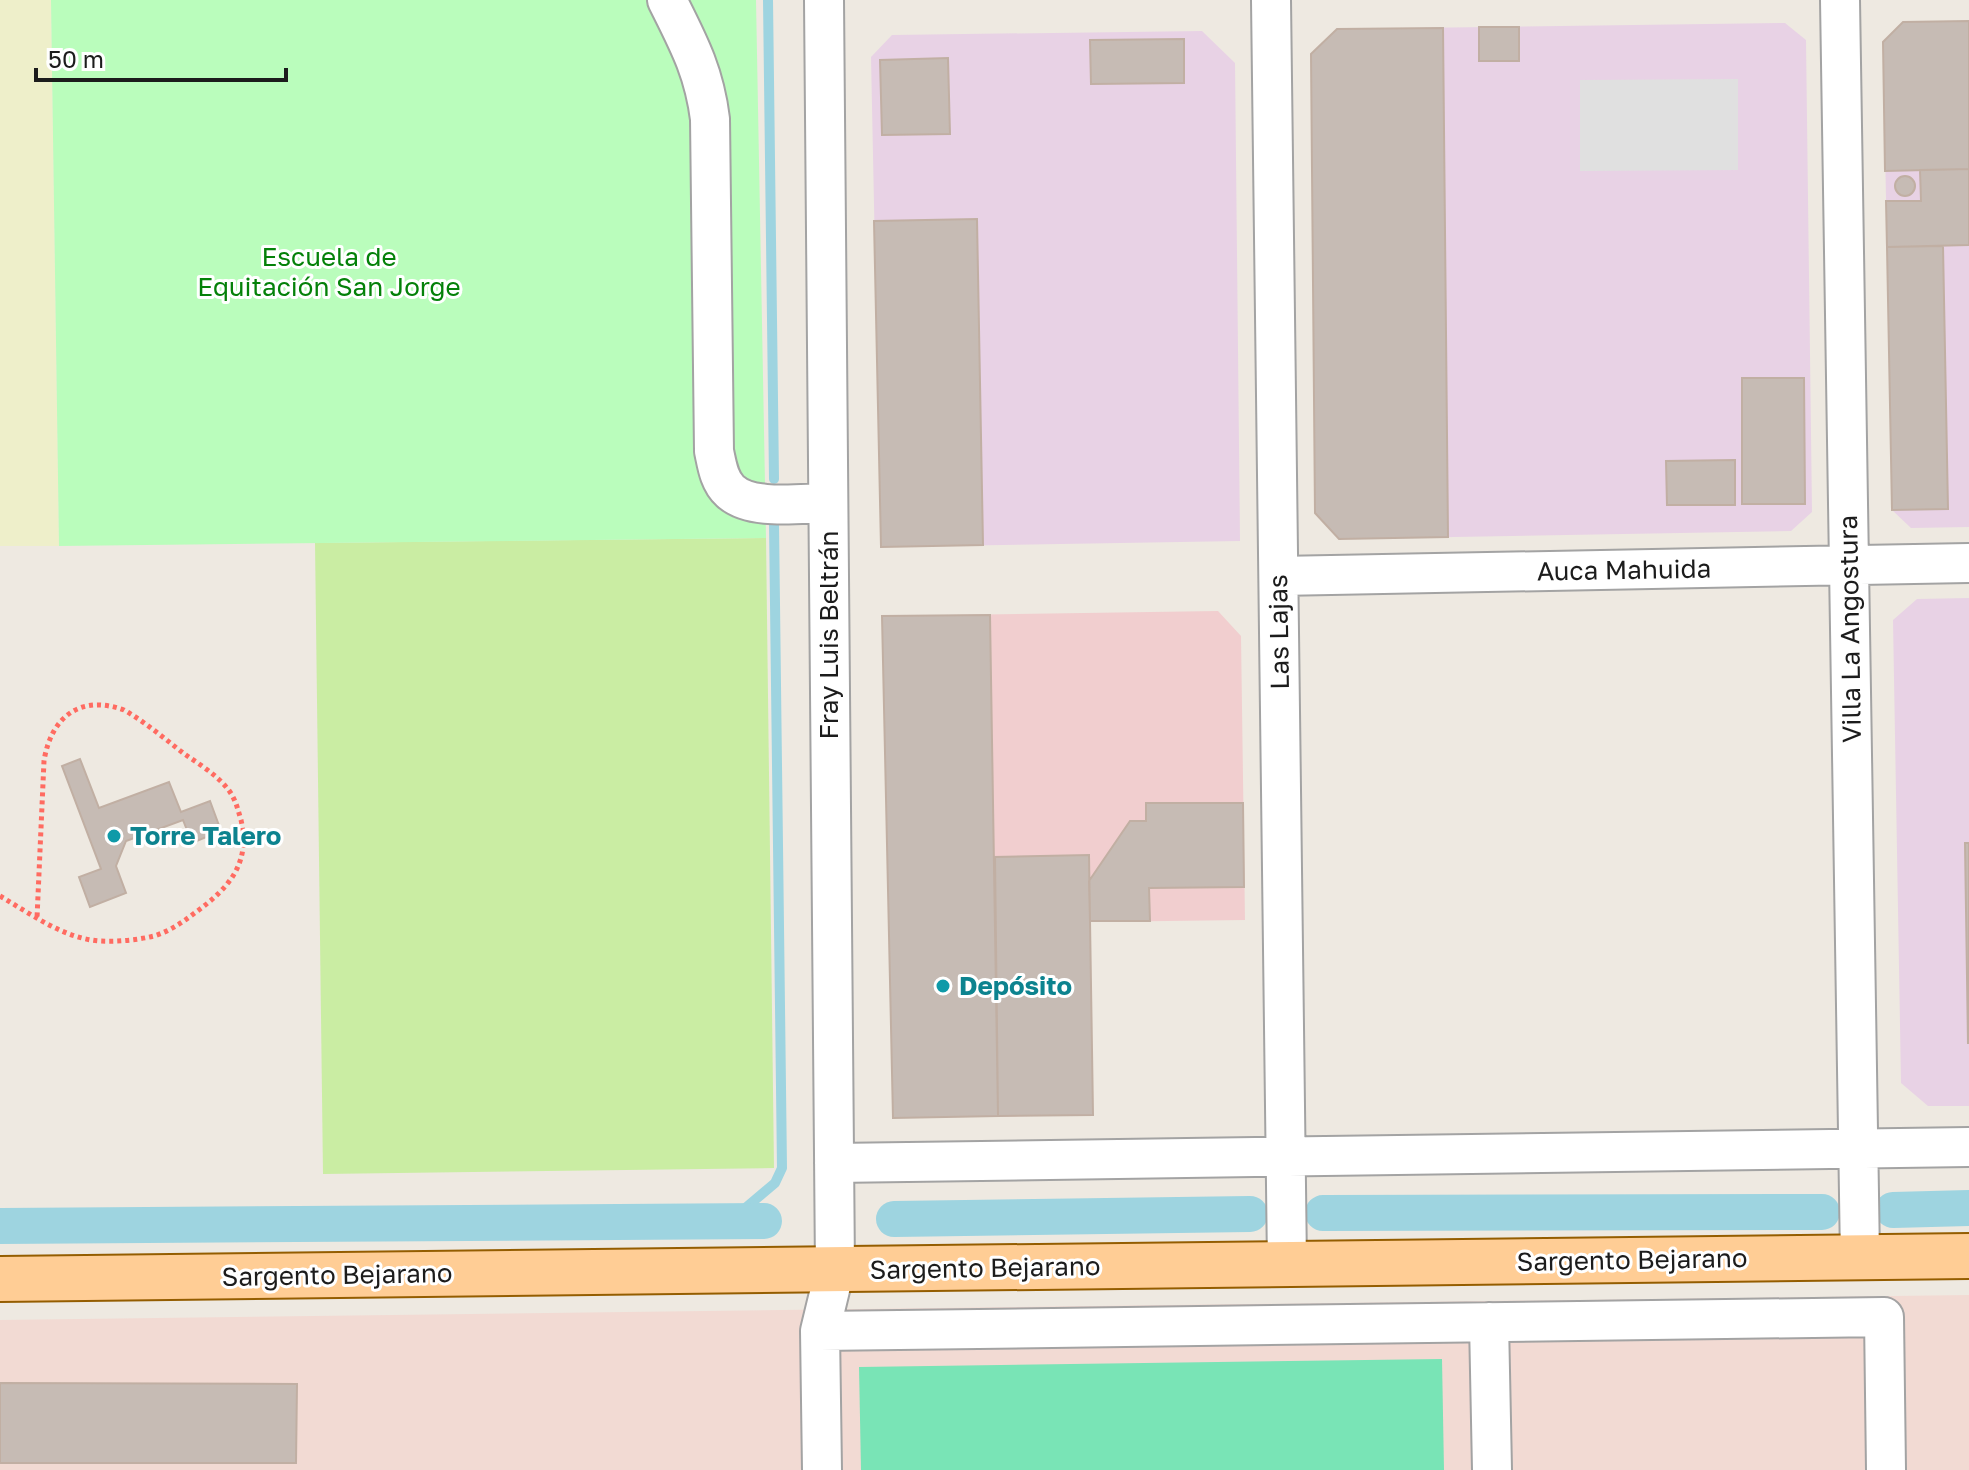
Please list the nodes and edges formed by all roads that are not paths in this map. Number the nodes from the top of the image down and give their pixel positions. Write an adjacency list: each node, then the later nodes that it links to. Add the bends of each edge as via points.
1 (667, 0): 5 (street, via 700,69 710,119 717,465 728,490 739,498)
2 (824, 0): 5 (street, Fray Luis Beltrán)
3 (1271, 0): 8 (street, Las Lajas)
4 (1840, 0): 7 (street, Villa La Angostura)
5 (828, 503): 12 (street, Fray Luis Beltrán)
6 (1969, 563): 7 (street, Auca Mahuida)
7 (1849, 566): 8 (street, Auca Mahuida); 10 (street, Villa La Angostura)
8 (1279, 576): 11 (street, Las Lajas)
9 (1969, 1147): 10 (street)
10 (1858, 1148): 11 (street); 14 (street, Villa La Angostura)
11 (1286, 1156): 12 (street); 15 (street, Las Lajas)
12 (834, 1163): 16 (street, Fray Luis Beltrán)
13 (1969, 1256): 14 (main road, Sargento Bejarano)
14 (1860, 1257): 15 (main road, Sargento Bejarano)
15 (1287, 1264): 16 (main road, Sargento Bejarano)
16 (835, 1269): 17 (main road, Sargento Bejarano); 19 (street, Fray Luis Beltrán)
17 (0, 1279)
18 (1489, 1322): 19 (street); 21 (street); 22 (street, via 1884,1317)
19 (820, 1331): 20 (street, Fray Luis Beltrán)
20 (822, 1470)
21 (1492, 1470)
22 (1886, 1470)

